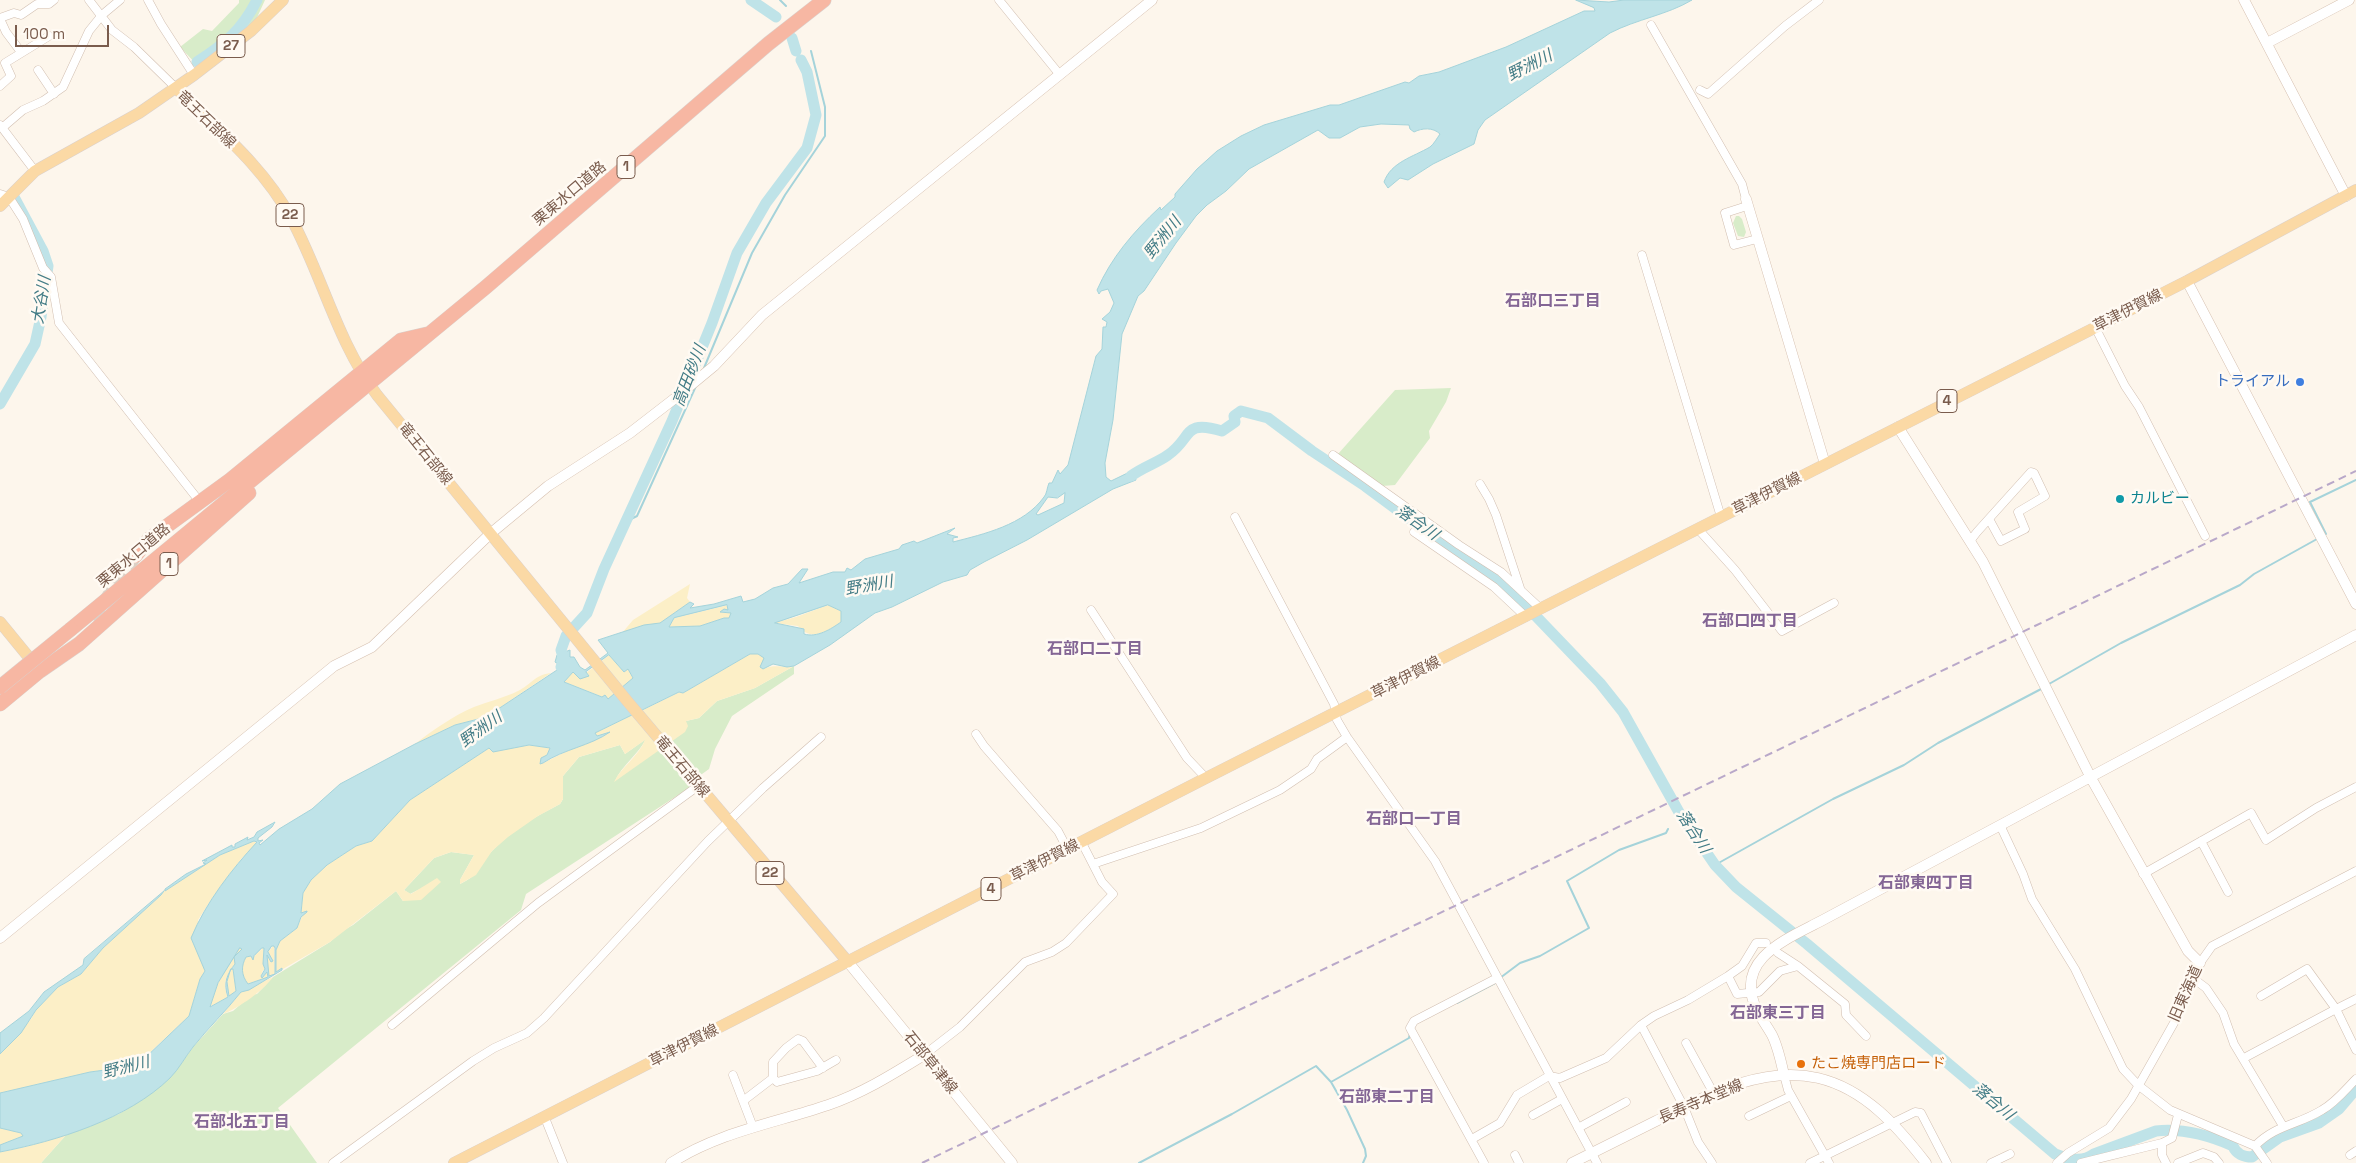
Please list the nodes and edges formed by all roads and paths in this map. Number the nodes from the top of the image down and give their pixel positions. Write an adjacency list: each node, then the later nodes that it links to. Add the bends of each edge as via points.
1 (54, 0): 13 (street, via 38,4 21,15 14,13)
2 (89, 0): 12 (street)
3 (120, 0): 12 (street)
4 (148, 0): 19 (street)
5 (283, 0): 19 (main road, 27, via 251,31)
6 (824, 0): 35 (highway, 栗東水口道路 / 1, via 768,44 494,280 428,334 401,340)
7 (999, 0): 20 (street)
8 (1152, 0): 20 (street)
9 (1819, 0): 23 (street, via 1708,94)
10 (2244, 0): 16 (street)
11 (2349, 0): 16 (street)
12 (102, 15): 22 (street, via 112,30); 24 (street, via 88,31 63,87)
13 (0, 18): 17 (street)
14 (1651, 25): 29 (street, via 1742,184)
15 (49, 36): 17 (street)
16 (2267, 43): 27 (street)
17 (21, 52): 21 (street, via 5,63 11,76)
18 (38, 70): 24 (street)
19 (194, 75): 22 (main road, 27)
20 (1060, 75): 47 (street, via 762,315 714,366 677,397 630,433 548,486)
21 (0, 86)
22 (176, 88): 26 (main road, 竜王石部線, via 139,114); 35 (main road, 竜王石部線 / 22, via 280,198)
23 (1700, 90)
24 (54, 94): 25 (street, via 23,110)
25 (1, 127): 26 (street)
26 (35, 171): 28 (main road, 竜王石部線)
27 (2351, 193): 33 (main road, 草津伊賀線 / 4)
28 (4, 196): 30 (main road, 竜王石部線); 41 (street, via 23,219 43,268 51,277 59,323)
29 (1746, 202): 31 (street); 31 (street, via 1725,213 1734,245)
30 (0, 206)
31 (1757, 239): 39 (street)
32 (1642, 255): 43 (street)
33 (2187, 281): 34 (main road, 草津伊賀線 / 4); 53 (street)
34 (2096, 327): 36 (main road, 草津伊賀線 / 4); 48 (street)
35 (364, 377): 37 (highway, 栗東水口道路 / 1); 41 (highway, 栗東水口道路 / 1); 47 (main road, 竜王石部線 / 22)
36 (1898, 427): 39 (main road, 草津伊賀線 / 4); 49 (street)
37 (288, 448): 59 (highway, 栗東水口道路 / 1, via 280,464 218,522 79,644); 60 (highway, 栗東水口道路 / 1, bridge)
38 (1333, 455): 51 (street)
39 (1826, 464): 43 (main road, 草津伊賀線 / 4)
40 (1480, 484): 51 (street, via 1493,507)
41 (200, 502): 50 (highway, 栗東水口道路 / 1, via 149,539)
42 (1234, 517): 62 (street)
43 (1721, 517): 45 (main road, 草津伊賀線 / 4)
44 (1989, 519): 44 (street, via 2030,472 2034,473 2045,496 2018,512 2025,529 2001,541); 49 (street)
45 (1698, 529): 52 (street, via 1782,631); 55 (main road, 草津伊賀線 / 4)
46 (1414, 532): 55 (street)
47 (490, 534): 68 (main road, 竜王石部線 / 22); 79 (street, via 372,646 334,666)
48 (2205, 536)
49 (1970, 541): 67 (street, via 2020,633)
50 (135, 556)
51 (1520, 588): 55 (street)
52 (1834, 603)
53 (2356, 604)
54 (1091, 610): 66 (street, via 1187,758)
55 (1533, 613): 62 (main road, 草津伊賀線 / 4)
56 (93, 620): 59 (highway, 栗東水口道路 / 1)
57 (0, 622): 59 (main road)
58 (2356, 635): 67 (street)
59 (40, 671): 61 (highway, 栗東水口道路 / 1)
60 (0, 688)
61 (0, 704)
62 (1336, 713): 64 (street); 66 (main road, 草津伊賀線 / 4)
63 (976, 734): 74 (street, via 1058,831)
64 (1347, 737): 75 (street, via 1311,768 1272,794 1201,828); 86 (street, via 1435,861)
65 (821, 738): 70 (street)
66 (1206, 778): 73 (main road, 草津伊賀線 / 4)
67 (2091, 778): 71 (street); 77 (street)
68 (696, 784): 70 (main road, 竜王石部線 / 22); 92 (street, via 538,903)
69 (2356, 787): 72 (street, via 2266,840 2251,813)
70 (728, 821): 82 (main road, 竜王石部線 / 22); 129 (street, via 527,1033 473,1061)
71 (2000, 825): 88 (street, via 1767,952 1754,971); 106 (street, via 2032,899 2075,969 2123,1069)
72 (2200, 841): 77 (street); 78 (street)
73 (1082, 843): 74 (main road, 草津伊賀線 / 4); 75 (street)
74 (1068, 850): 82 (main road, 草津伊賀線 / 4)
75 (1093, 864): 97 (street, via 1113,894 1066,943 1025,962 960,1027)
76 (2356, 871): 83 (street, 旧東海道, via 2212,946)
77 (2143, 874): 83 (street, via 2188,951)
78 (2228, 892)
79 (0, 938)
80 (1766, 943): 85 (street, via 1756,943 1742,966)
81 (1778, 953): 84 (street)
82 (848, 962): 97 (street, 石部草津線); 116 (main road, 草津伊賀線 / 4)
83 (2200, 963): 87 (street, 旧東海道)
84 (1798, 966): 88 (street, via 1780,971 1763,989); 94 (street, via 1844,1004 1846,1015)
85 (1728, 976): 88 (street, via 1737,994); 93 (street)
86 (1497, 978): 103 (street); 121 (street, via 1414,1021 1410,1028)
87 (2194, 979): 98 (street, via 2206,988 2222,1013 2234,1044); 106 (street, 旧東海道)
88 (1752, 993): 102 (street, via 1778,1051)
89 (2261, 996): 91 (street, via 2307,969)
90 (2356, 999): 91 (street)
91 (2336, 1009): 96 (street); 98 (street)
92 (392, 1025)
93 (1641, 1025): 103 (street, via 1606,1058 1560,1078); 112 (street)
94 (1866, 1036)
95 (1686, 1043): 107 (street)
96 (2356, 1050)
97 (924, 1055): 119 (street, via 841,1100); 133 (street, 石部草津線)
98 (2244, 1058): 118 (street)
99 (836, 1060): 100 (street)
100 (823, 1068): 104 (street, via 777,1082); 104 (street, via 798,1039 774,1062)
101 (733, 1075): 110 (street)
102 (1784, 1075): 107 (street, 長寿寺本堂線, via 1763,1077); 108 (street); 117 (street, 長寿寺本堂線, via 1818,1078 1842,1087 1858,1095)
103 (1550, 1076): 109 (street); 121 (street, via 1517,1095 1500,1123)
104 (773, 1078): 110 (street)
105 (2356, 1079): 118 (street, via 2338,1100 2323,1110 2295,1124)
106 (2138, 1085): 113 (street); 128 (street, 旧東海道, via 2109,1128)
107 (1714, 1094): 112 (street, 長寿寺本堂線)
108 (1791, 1096): 115 (street); 127 (street)
109 (1562, 1098): 114 (street); 120 (street)
110 (743, 1101): 119 (street)
111 (1626, 1102): 120 (street)
112 (1684, 1107): 124 (street, 長寿寺本堂線); 138 (street, via 1698,1142)
113 (2178, 1115): 122 (street, via 2172,1138); 123 (street)
114 (1533, 1116)
115 (1749, 1116)
116 (545, 1118): 130 (main road, 草津伊賀線 / 4); 131 (street)
117 (1892, 1122): 127 (street); 141 (street, 長寿寺本堂線); 142 (street, via 1915,1112 1921,1113)
118 (2283, 1126): 123 (street, via 2265,1135)
119 (753, 1127): 132 (street, via 706,1143)
120 (1578, 1128): 124 (street)
121 (1472, 1139): 134 (street)
122 (2162, 1143): 144 (street); 145 (street)
123 (2255, 1146): 148 (street)
124 (1592, 1153): 136 (street, 長寿寺本堂線); 137 (street)
125 (2010, 1154): 143 (street)
126 (1515, 1155): 135 (street)
127 (1824, 1156): 139 (street); 140 (street)
128 (2058, 1162)
129 (333, 1163)
130 (454, 1163)
131 (563, 1163)
132 (671, 1163)
133 (1012, 1163)
134 (1484, 1163)
135 (1519, 1163)
136 (1572, 1163)
137 (1597, 1163)
138 (1712, 1163)
139 (1810, 1163)
140 (1829, 1163)
141 (1926, 1163)
142 (1946, 1163)
143 (1991, 1163)
144 (2081, 1163)
145 (2166, 1163)
146 (2178, 1163): 147 (street, via 2203,1153)
147 (2219, 1163)
148 (2267, 1163)

